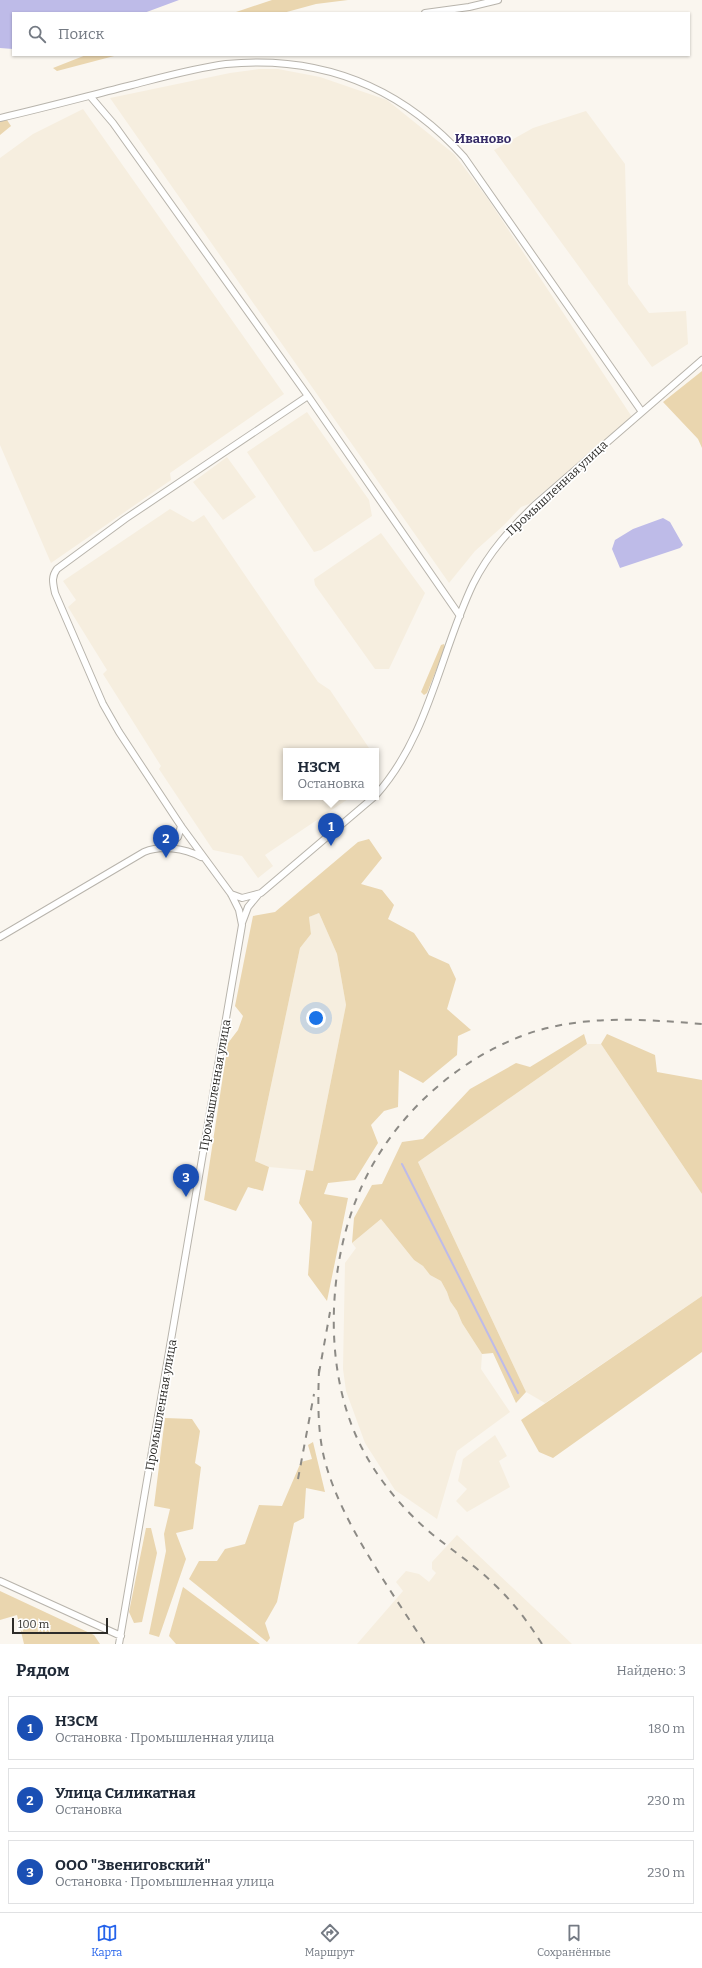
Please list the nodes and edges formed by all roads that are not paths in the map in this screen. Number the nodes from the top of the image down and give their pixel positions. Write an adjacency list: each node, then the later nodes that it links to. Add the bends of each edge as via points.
1 (498, 0): 2 (street)
2 (432, 12)
3 (90, 96): 4 (street); 6 (street, via 117,129); 7 (street, via 172,74 226,64 256,63 292,64 315,68 353,79 387,94 429,122 464,157)
4 (0, 118)
5 (702, 360): 7 (street, Промышленная улица)
6 (308, 396): 8 (street); 11 (street, Промышленная улица, via 125,520 53,574 55,593 103,704)
7 (642, 412): 8 (street, Промышленная улица, via 536,504 507,533 487,560)
8 (460, 616): 9 (street, Промышленная улица, via 413,738)
9 (379, 791)
10 (370, 800): 14 (street)
11 (181, 826): 12 (street, via 178,837); 13 (street, Промышленная улица)
12 (165, 848): 13 (street, via 186,850); 17 (street, via 144,852)
13 (203, 857): 15 (street, Промышленная улица)
14 (261, 892): 15 (street, via 242,898); 16 (street, via 248,907)
15 (231, 894): 16 (street, Промышленная улица, via 239,910)
16 (242, 925): 19 (street, Промышленная улица)
17 (0, 937)
18 (0, 1580): 19 (street)
19 (121, 1636): 20 (street, Промышленная улица)
20 (120, 1644)

